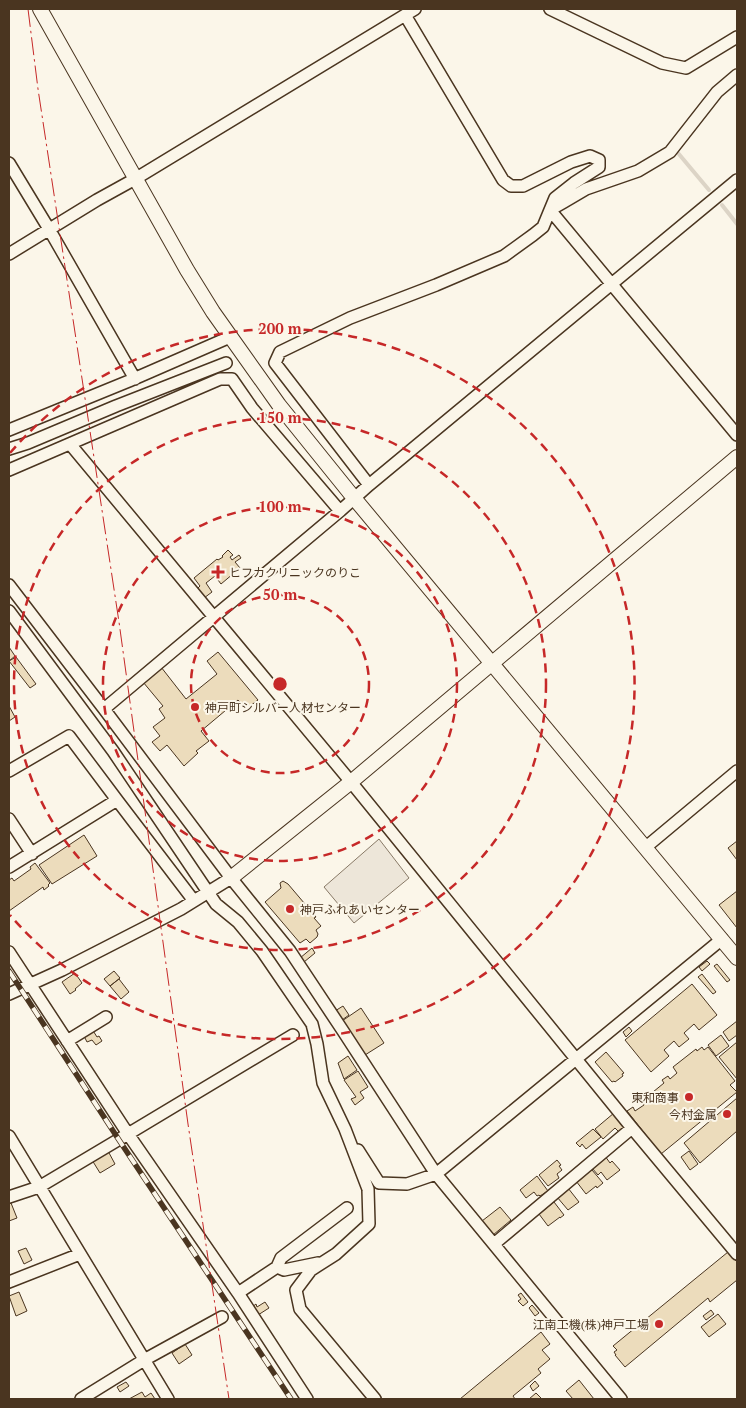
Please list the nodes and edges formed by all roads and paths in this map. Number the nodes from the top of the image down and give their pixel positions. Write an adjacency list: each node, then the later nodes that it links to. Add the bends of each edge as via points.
1 (40, 9): 8 (street)
2 (416, 9): 4 (street)
3 (550, 9): 5 (street, via 662,63 686,68)
4 (405, 15): 8 (street); 10 (street, via 503,180 511,186 523,186 590,156 599,160 599,167 555,198)
5 (737, 37)
6 (737, 74): 10 (street, via 717,92 670,152 638,171 586,189)
7 (9, 163): 11 (street)
8 (135, 179): 11 (street); 14 (street)
9 (737, 180): 13 (street)
10 (550, 210): 13 (street); 23 (street, via 543,227 504,256 350,318 280,352 275,363)
11 (49, 229): 12 (street); 16 (street)
12 (9, 254)
13 (612, 283): 18 (street); 23 (street)
14 (230, 337): 16 (street); 24 (street, via 279,405)
15 (226, 363): 20 (street)
16 (135, 379): 17 (street)
17 (9, 430)
18 (737, 435)
19 (70, 444): 22 (street); 25 (street, via 220,379 232,379); 28 (street)
20 (9, 449)
21 (737, 457): 29 (street)
22 (9, 470)
23 (369, 485): 24 (street)
24 (354, 498): 25 (street); 29 (street)
25 (340, 511): 28 (street)
26 (9, 585): 30 (street)
27 (9, 611): 40 (street, via 113,751)
28 (213, 616): 30 (street); 33 (street)
29 (493, 664): 33 (street); 36 (street)
30 (104, 709): 39 (street)
31 (9, 771): 34 (street, via 69,736)
32 (737, 771): 36 (street)
33 (351, 782): 39 (street); 50 (street)
34 (117, 800): 37 (street); 41 (street)
35 (9, 819): 37 (street)
36 (646, 848): 42 (street)
37 (32, 854): 38 (street)
38 (9, 867)
39 (231, 878): 40 (street); 55 (street, via 290,951)
40 (209, 893): 41 (street); 52 (street, via 262,951 312,1024 323,1083)
41 (194, 901): 45 (street)
42 (722, 939): 44 (street); 50 (street)
43 (9, 952): 45 (street)
44 (737, 958)
45 (30, 984): 46 (street); 49 (street)
46 (9, 994)
47 (106, 1017): 49 (street)
48 (293, 1035): 53 (street)
49 (67, 1041): 53 (street)
50 (576, 1058): 51 (street); 55 (street)
51 (632, 1128): 59 (street); 61 (street)
52 (345, 1129): 55 (street, via 379,1183 408,1184); 62 (street, via 368,1190 369,1224)
53 (128, 1134): 56 (street); 65 (street)
54 (9, 1136): 56 (street)
55 (436, 1174): 59 (street)
56 (39, 1187): 57 (street); 60 (street)
57 (9, 1197)
58 (347, 1208): 63 (street, via 281,1258)
59 (494, 1244): 72 (street)
60 (80, 1254): 64 (street); 67 (street)
61 (737, 1254)
62 (323, 1262): 63 (street, via 284,1270); 71 (street, via 311,1270 296,1290 300,1309)
63 (277, 1267): 65 (street)
64 (9, 1282)
65 (238, 1292): 70 (street)
66 (222, 1317): 67 (street)
67 (144, 1360): 68 (street); 69 (street)
68 (81, 1399)
69 (168, 1399)
70 (307, 1399)
71 (375, 1399)
72 (621, 1399)

